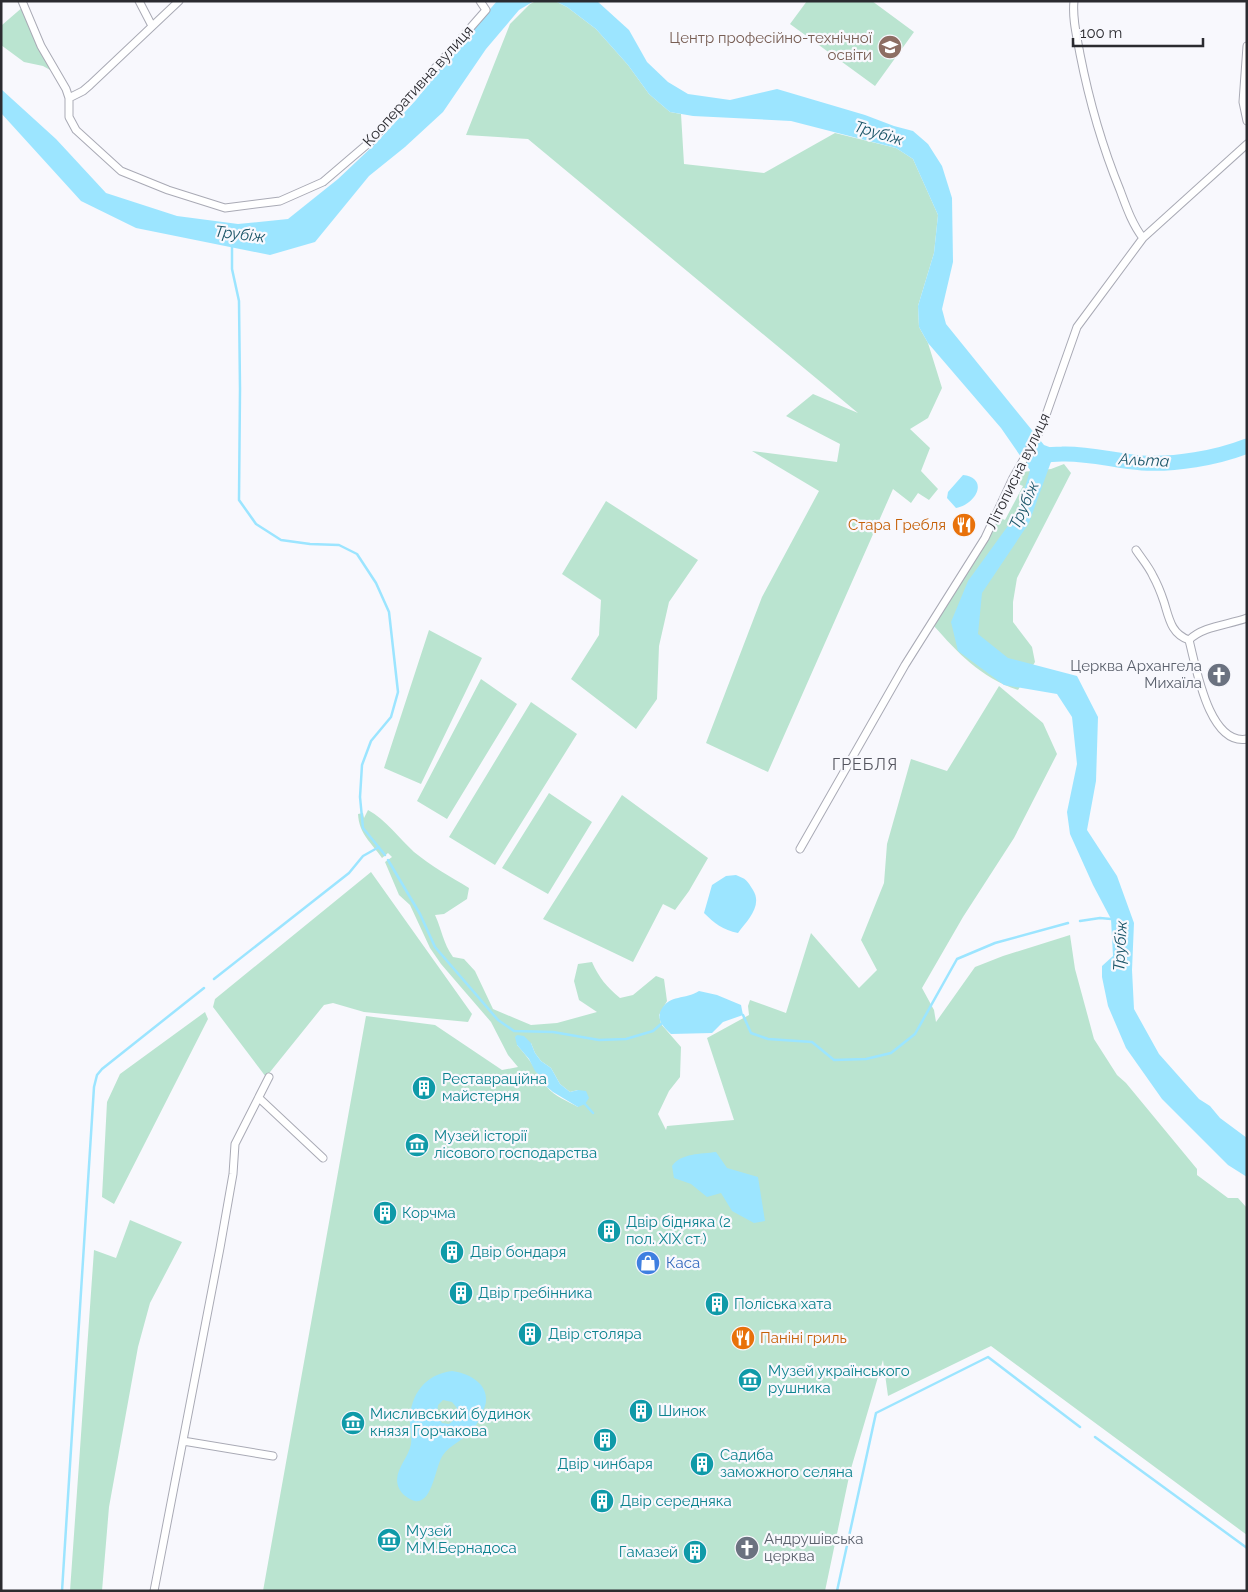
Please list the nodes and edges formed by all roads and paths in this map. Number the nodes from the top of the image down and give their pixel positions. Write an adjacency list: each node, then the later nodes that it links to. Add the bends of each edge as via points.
1 (22, 1): 8 (street, Кооперативна вулиця, via 41,46)
2 (139, 1): 6 (street)
3 (179, 1): 6 (street)
4 (480, 1): 8 (street, Кооперативна вулиця, via 486,10 371,140 323,182 280,201 225,208 121,171 72,126)
5 (1074, 1): 11 (street, via 1076,33 1097,122 1122,195)
6 (152, 26): 8 (street, via 90,85)
7 (1247, 46): 9 (street, via 1243,102)
8 (69, 98)
9 (1247, 121)
10 (1247, 144): 11 (street, Літописна вулиця)
11 (1143, 238): 16 (street, Літописна вулиця, via 1077,327 1041,429 985,538)
12 (1136, 550): 14 (street, via 1153,576 1176,633)
13 (1247, 618): 14 (street, via 1197,633)
14 (1189, 640): 15 (street, via 1202,691 1215,721 1228,736)
15 (1247, 739)
16 (800, 849)
17 (269, 1077): 18 (street)
18 (258, 1098): 19 (street); 20 (street, via 235,1144 233,1174)
19 (323, 1158)
20 (183, 1441): 21 (street); 22 (street)
21 (273, 1456)
22 (154, 1591)

